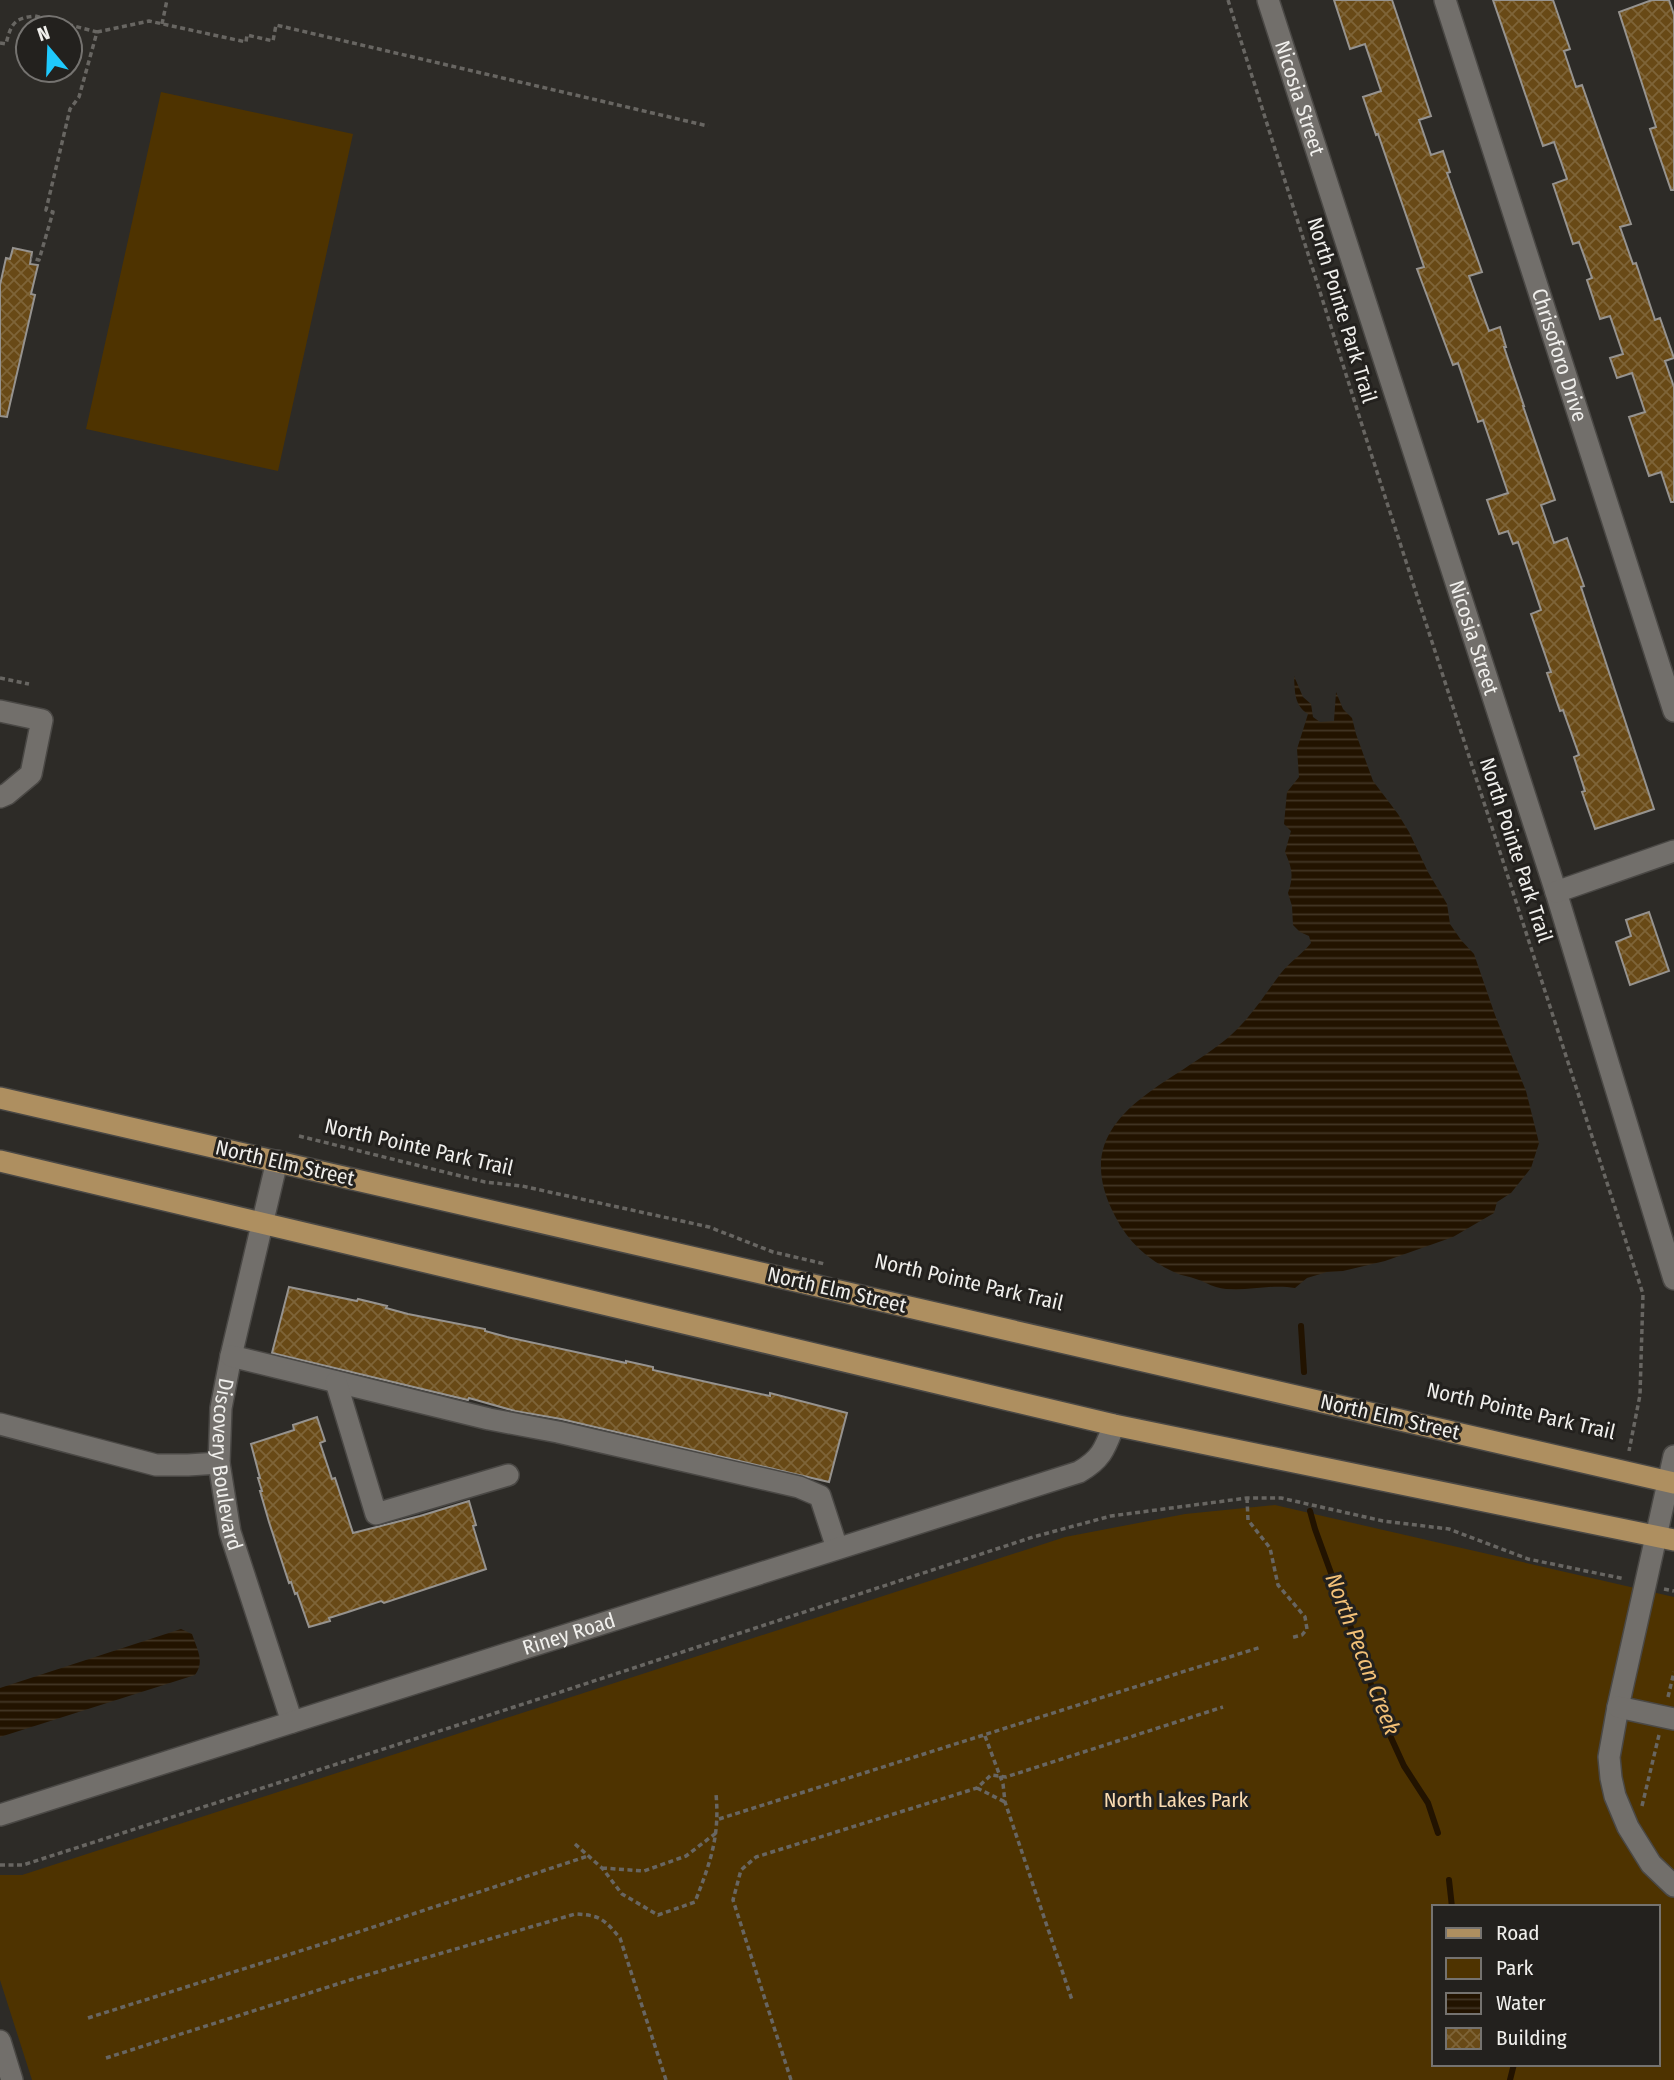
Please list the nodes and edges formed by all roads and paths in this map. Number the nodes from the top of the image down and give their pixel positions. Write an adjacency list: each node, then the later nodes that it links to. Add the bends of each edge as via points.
1 (167, 0): 5 (path)
2 (1228, 0): 28 (path, North Pointe Park Trail, via 1643,1294 1640,1395)
3 (1268, 0): 16 (street, Nicosia Street)
4 (1445, 0): 13 (street, Chrisoforo Drive)
5 (162, 24): 6 (path, via 149,21); 8 (path, via 246,42 247,35 273,41 276,25)
6 (97, 32): 7 (path, via 25,17 16,20 6,44); 9 (path, via 79,97 70,109 46,210 53,212 40,260)
7 (0, 43)
8 (708, 126)
9 (31, 258)
10 (0, 678): 11 (path)
11 (29, 684)
12 (0, 711): 14 (street, via 43,720 31,774)
13 (1674, 711)
14 (0, 797)
15 (1674, 851): 16 (street)
16 (1556, 892): 23 (street, Nicosia Street)
17 (0, 1098): 20 (main road, North Elm Street)
18 (299, 1136): 22 (path, North Pointe Park Trail, via 485,1182 709,1227 773,1252)
19 (0, 1161): 21 (main road)
20 (276, 1161): 21 (street, Discovery Boulevard); 32 (main road, North Elm Street)
21 (261, 1222): 24 (street, Discovery Boulevard); 27 (main road)
22 (827, 1265)
23 (1674, 1279)
24 (230, 1356): 25 (street); 30 (street, Discovery Boulevard, via 221,1408)
25 (336, 1382): 31 (street, via 376,1514); 35 (street, via 811,1491 820,1496)
26 (0, 1424): 30 (street, via 156,1465)
27 (1114, 1425): 34 (main road); 35 (street, Riney Road, via 1102,1456 1079,1472)
28 (1629, 1452)
29 (1674, 1456): 32 (street)
30 (219, 1463): 45 (street, Discovery Boulevard, via 230,1532)
31 (508, 1475)
32 (1671, 1482): 34 (street)
33 (1247, 1498): 36 (path, via 1281,1498 1383,1521 1449,1529 1528,1559); 39 (path, via 1248,1520 1270,1548 1278,1585 1308,1624 1302,1635); 57 (path, via 1072,1525 23,1865)
34 (1665, 1538): 43 (street)
35 (837, 1548): 45 (street, Riney Road)
36 (1628, 1580)
37 (1662, 1588): 38 (path)
38 (1674, 1591)
39 (1290, 1638)
40 (1261, 1647): 46 (path)
41 (1674, 1672): 44 (path)
42 (1223, 1707): 47 (path, via 1006,1777)
43 (1618, 1707): 44 (street); 54 (street, via 1609,1756 1611,1779)
44 (1669, 1718): 54 (path)
45 (292, 1722): 51 (street, Riney Road)
46 (985, 1736): 47 (path); 52 (path)
47 (998, 1775): 48 (path, via 991,1775); 50 (path)
48 (977, 1788): 50 (path); 66 (path, via 756,1857 741,1870 733,1900)
49 (716, 1794): 52 (path)
50 (1006, 1802): 60 (path)
51 (0, 1815)
52 (719, 1819): 53 (path)
53 (716, 1833): 58 (path, via 686,1856 644,1871); 58 (path, via 695,1902 658,1915 622,1894)
54 (1634, 1839): 59 (street, via 1651,1864)
55 (575, 1844): 56 (path)
56 (589, 1856): 58 (path); 61 (path)
57 (0, 1865)
58 (602, 1868)
59 (1670, 1874)
60 (1072, 2000)
61 (88, 2018)
62 (0, 2041): 64 (street)
63 (106, 2058): 65 (path, via 349,1980 575,1914 593,1914 620,1938)
64 (12, 2080)
65 (666, 2080)
66 (792, 2080)

